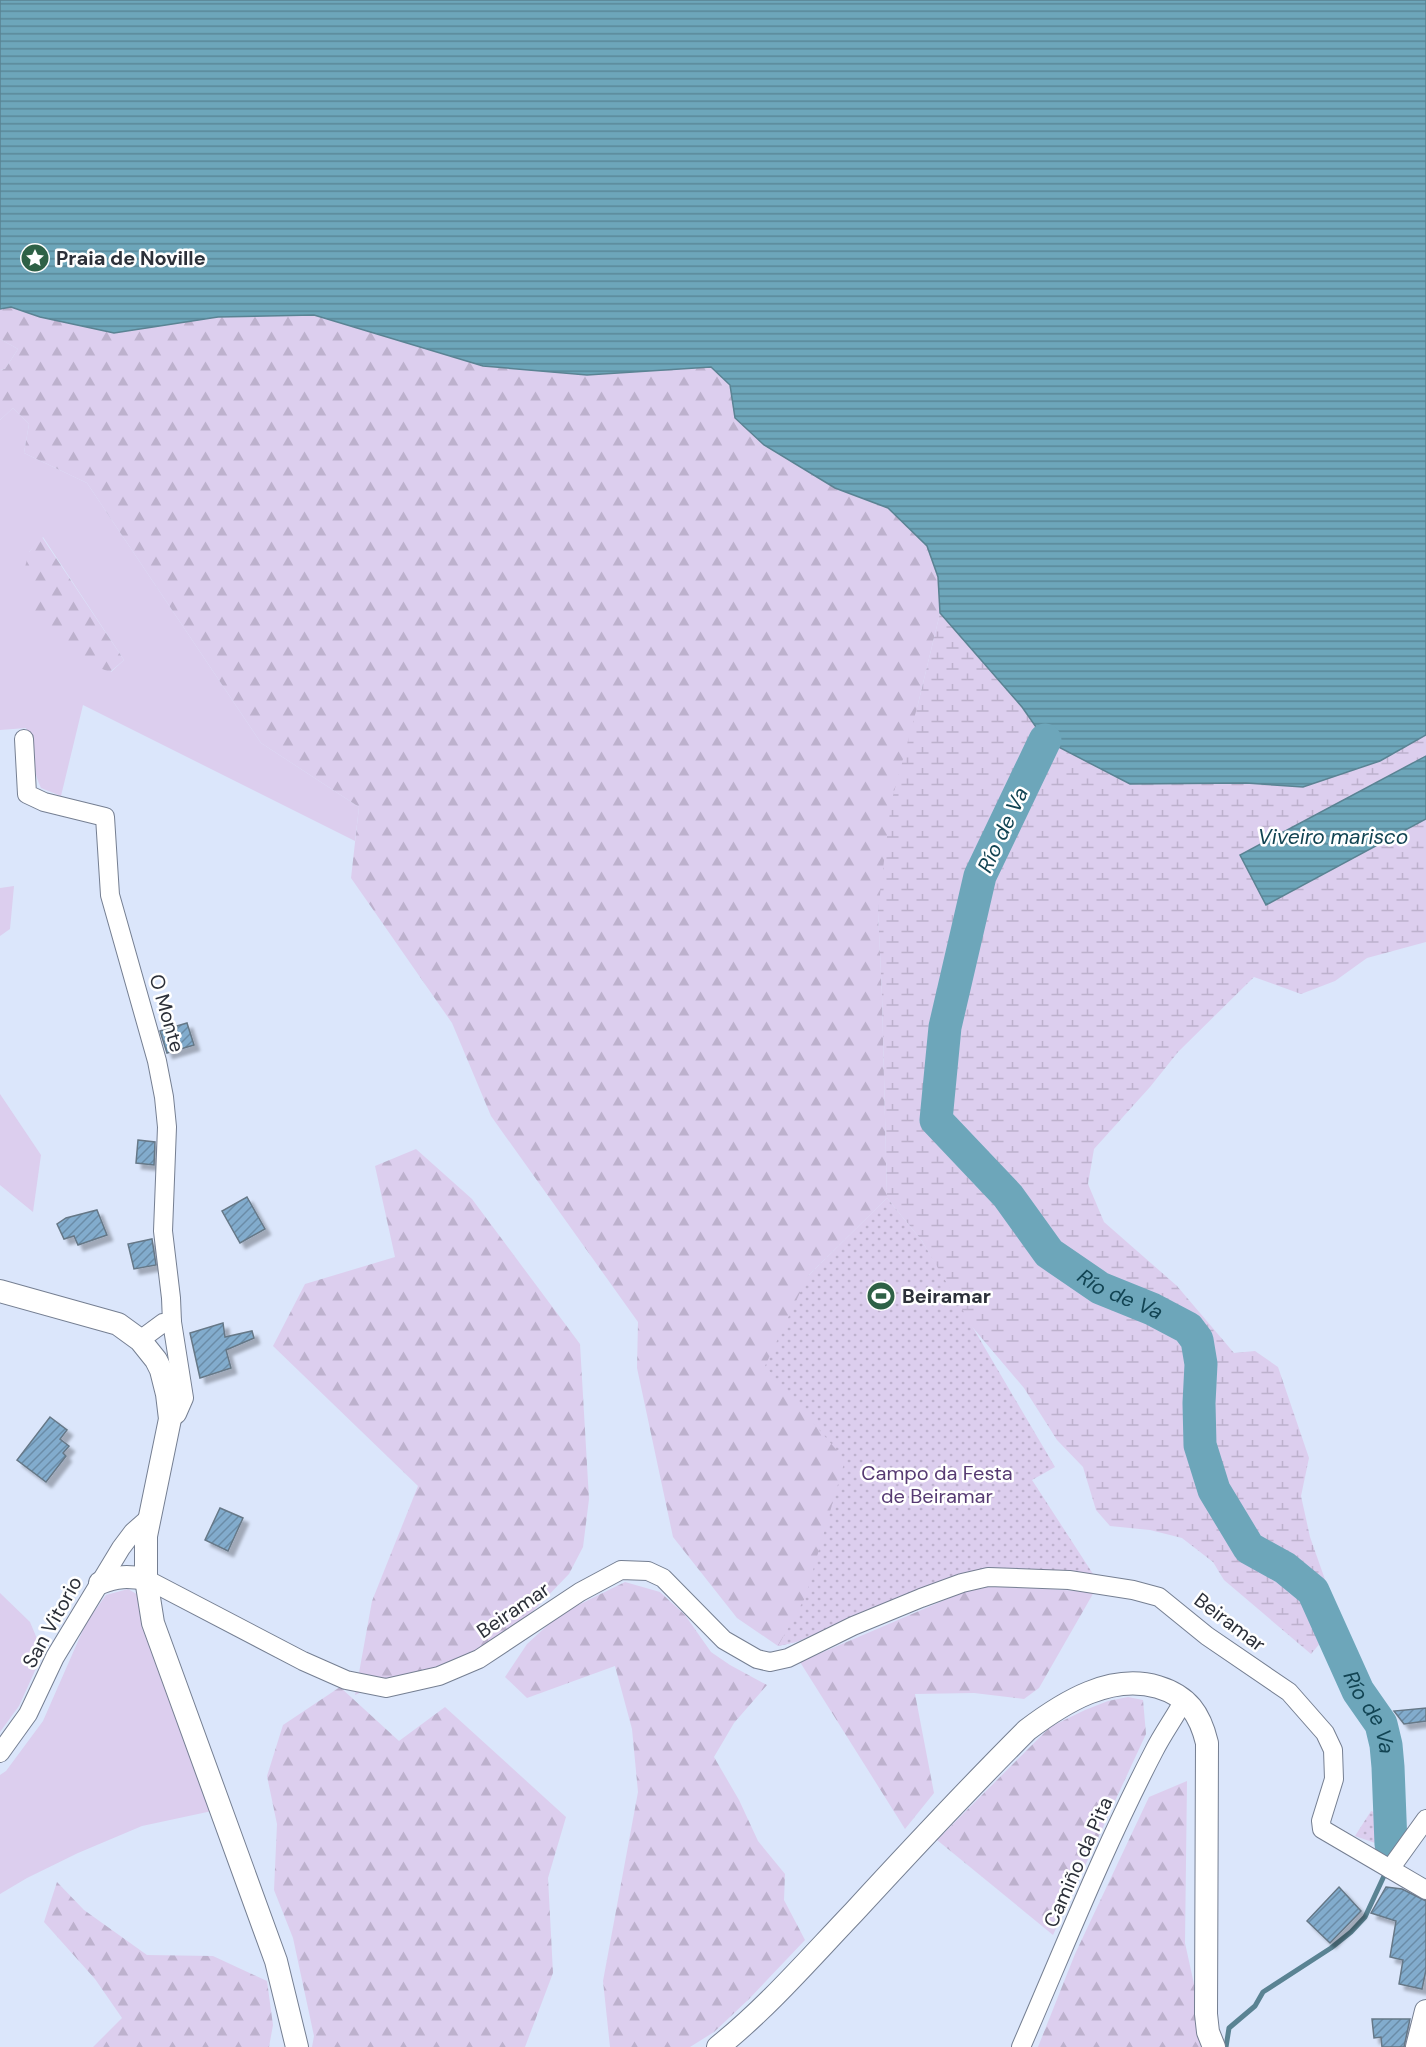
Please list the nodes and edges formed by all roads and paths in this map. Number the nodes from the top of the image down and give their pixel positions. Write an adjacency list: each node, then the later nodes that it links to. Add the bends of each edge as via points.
1 (24, 740): 3 (street, O Monte, via 27,794 105,817 110,894 164,1097 167,1127 163,1231)
2 (0, 1291): 4 (street, via 108,1321)
3 (172, 1322): 4 (street, via 163,1323); 5 (street, via 184,1398 177,1414)
4 (140, 1340): 5 (street, via 161,1370)
5 (170, 1419): 6 (street)
6 (150, 1517): 7 (street); 8 (street, San Vitorio, via 133,1532)
7 (146, 1579): 8 (street, via 117,1576); 12 (street, Beiramar, via 303,1661 346,1680 386,1688 439,1676 479,1659 580,1592 621,1570 648,1571 663,1578 724,1640 770,1662 788,1658 921,1598 988,1577 1069,1580 1133,1590 1159,1597 1288,1692 1306,1710 1333,1750 1334,1779 1322,1829); 15 (street, via 153,1623 276,1961)
8 (100, 1583): 10 (street, San Vitorio, via 55,1657 28,1714)
9 (1184, 1700): 16 (street, via 1169,1690 1129,1682 1081,1696 1042,1719 928,1832 792,1978); 17 (street, Camiño da Pita, via 1155,1748 1102,1859); 18 (street, via 1202,1725 1207,1743 1206,2014)
10 (0, 1753)
11 (1426, 1819): 12 (street)
12 (1390, 1869): 13 (street, Beiramar)
13 (1426, 1890)
14 (1426, 2011): 19 (street)
15 (297, 2047)
16 (718, 2047)
17 (1021, 2047)
18 (1214, 2047)
19 (1417, 2047)

